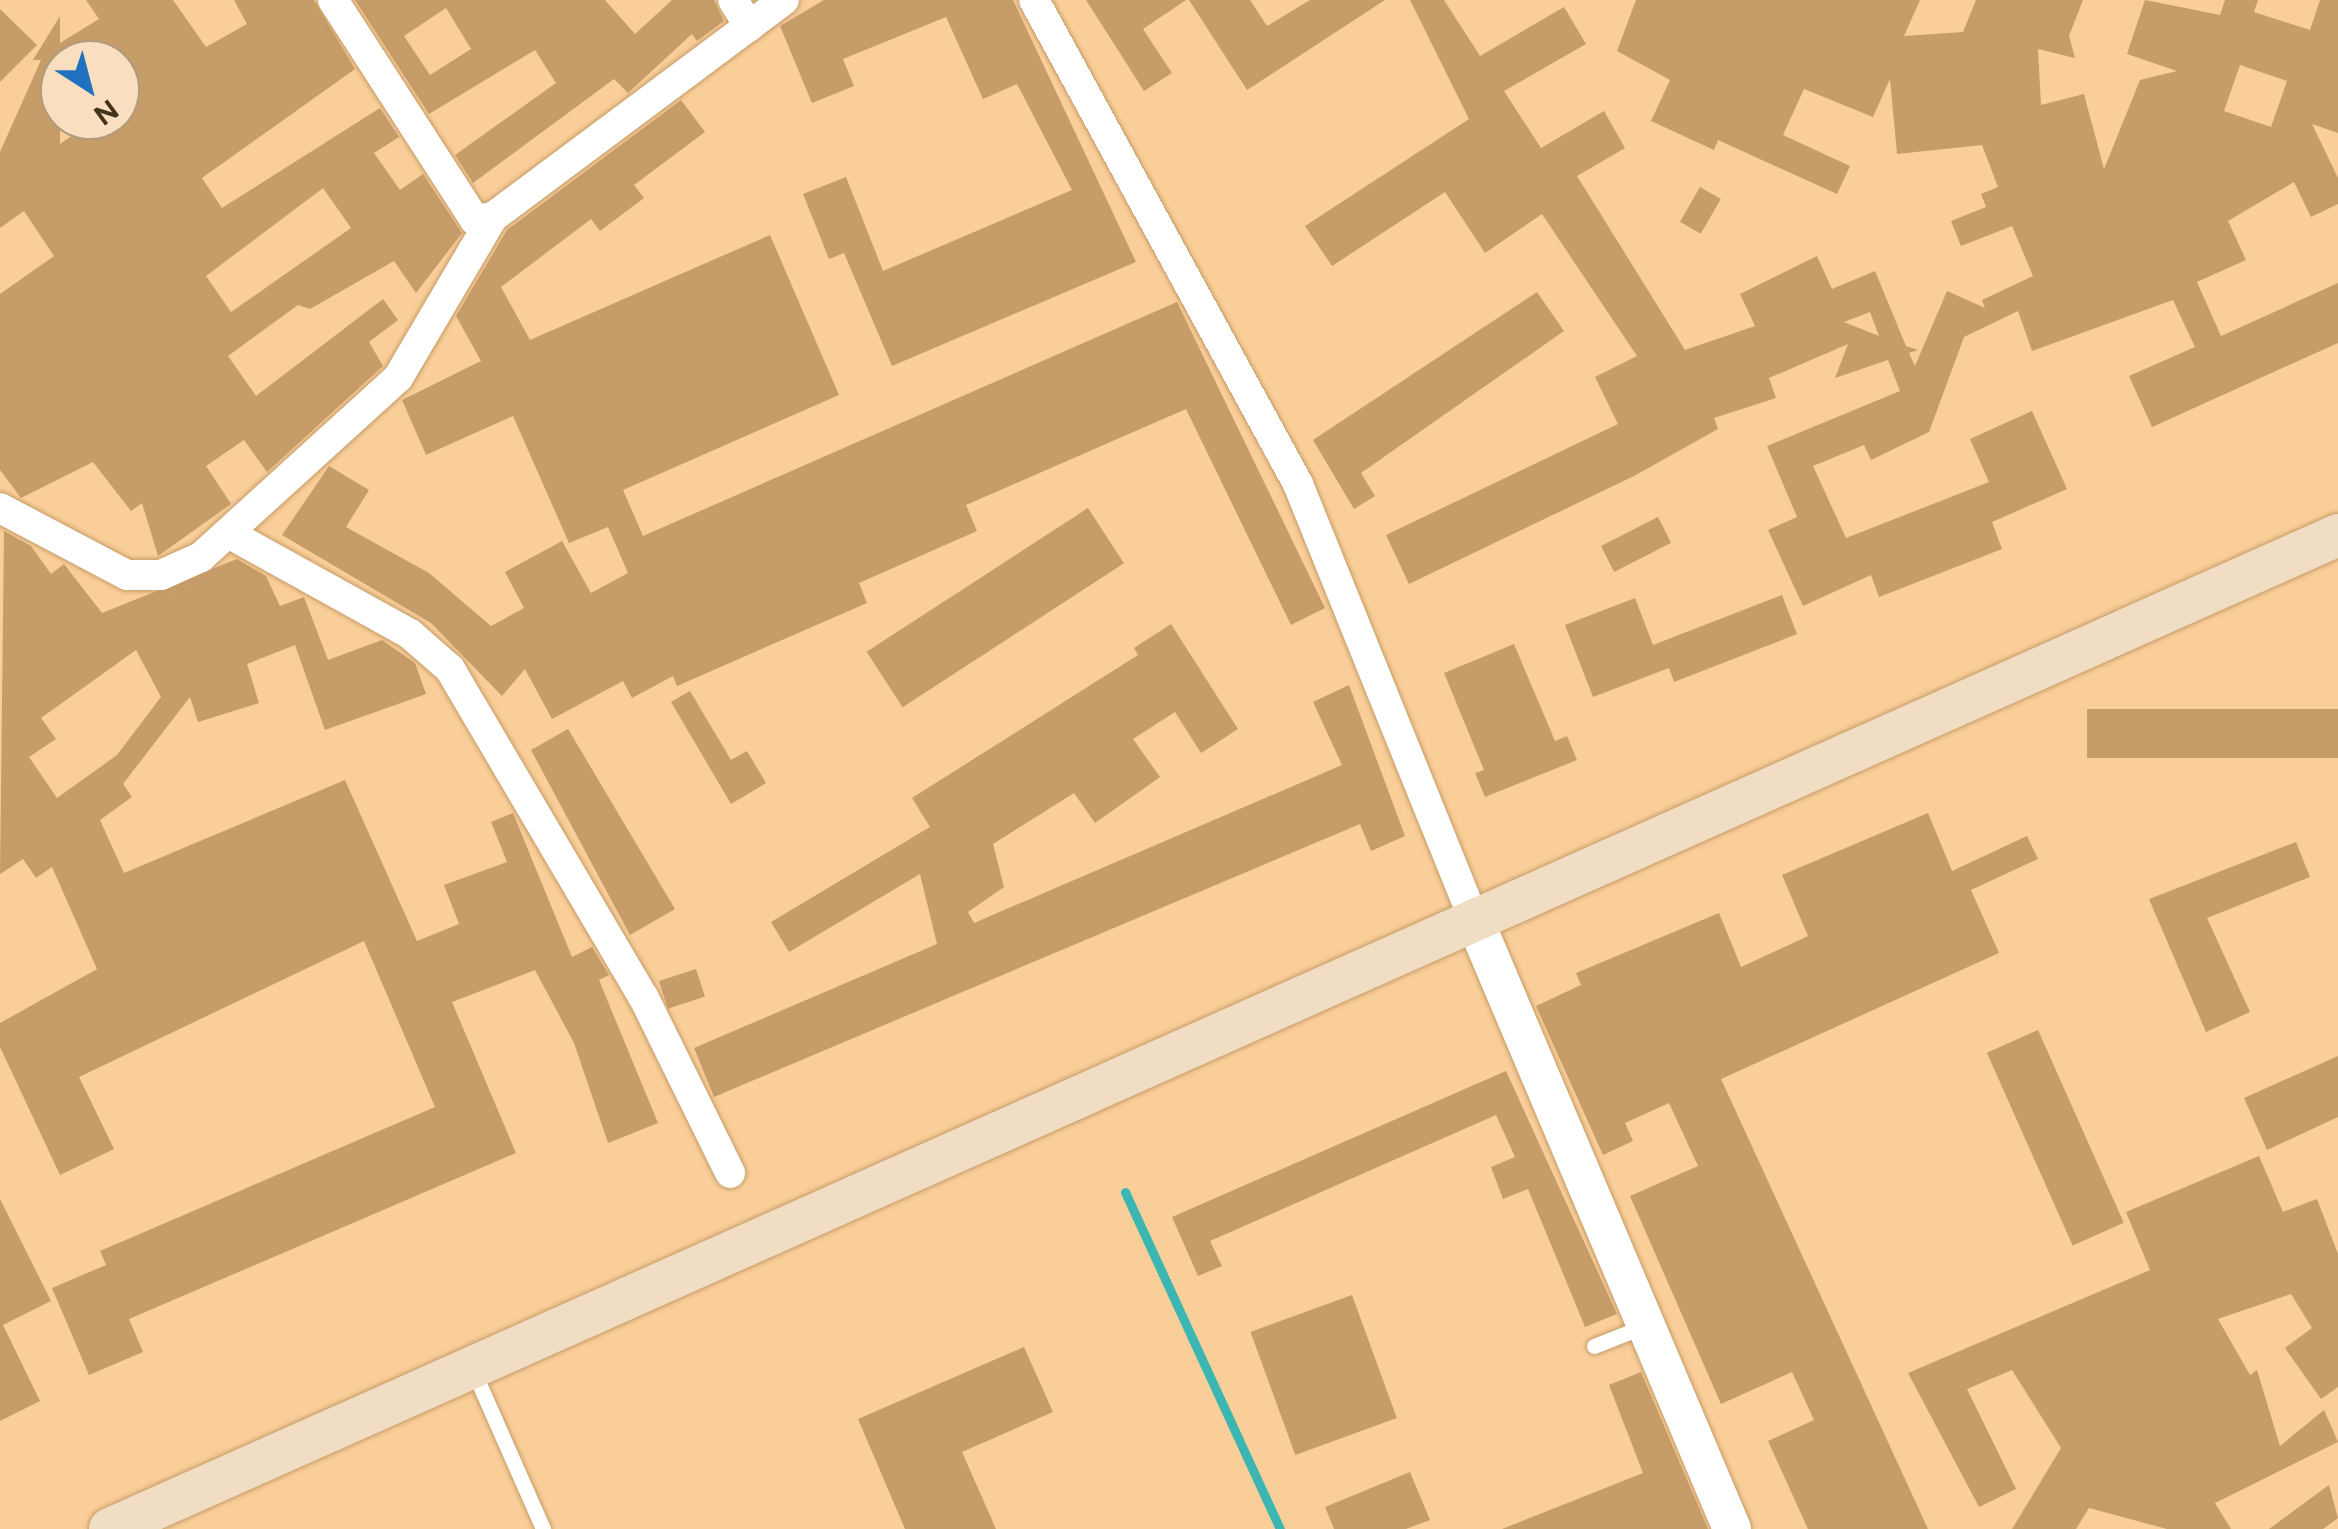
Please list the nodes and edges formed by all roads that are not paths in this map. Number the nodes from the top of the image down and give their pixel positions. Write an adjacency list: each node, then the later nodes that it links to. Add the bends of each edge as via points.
1 (333, 0): 5 (street, via 475,220)
2 (784, 0): 4 (street)
3 (1034, 0): 9 (street, via 1298,484)
4 (741, 13): 5 (street)
5 (493, 217): 7 (street, via 398,378)
6 (0, 508): 7 (street, via 128,575 161,575)
7 (228, 533): 10 (street, via 410,634 450,669 644,998)
8 (2338, 535): 9 (main road)
9 (1474, 919): 11 (street); 13 (main road)
10 (730, 1173)
11 (1647, 1325): 12 (lane); 16 (street)
12 (1594, 1346)
13 (471, 1366): 14 (main road); 15 (lane)
14 (110, 1529)
15 (543, 1529)
16 (1732, 1529)

